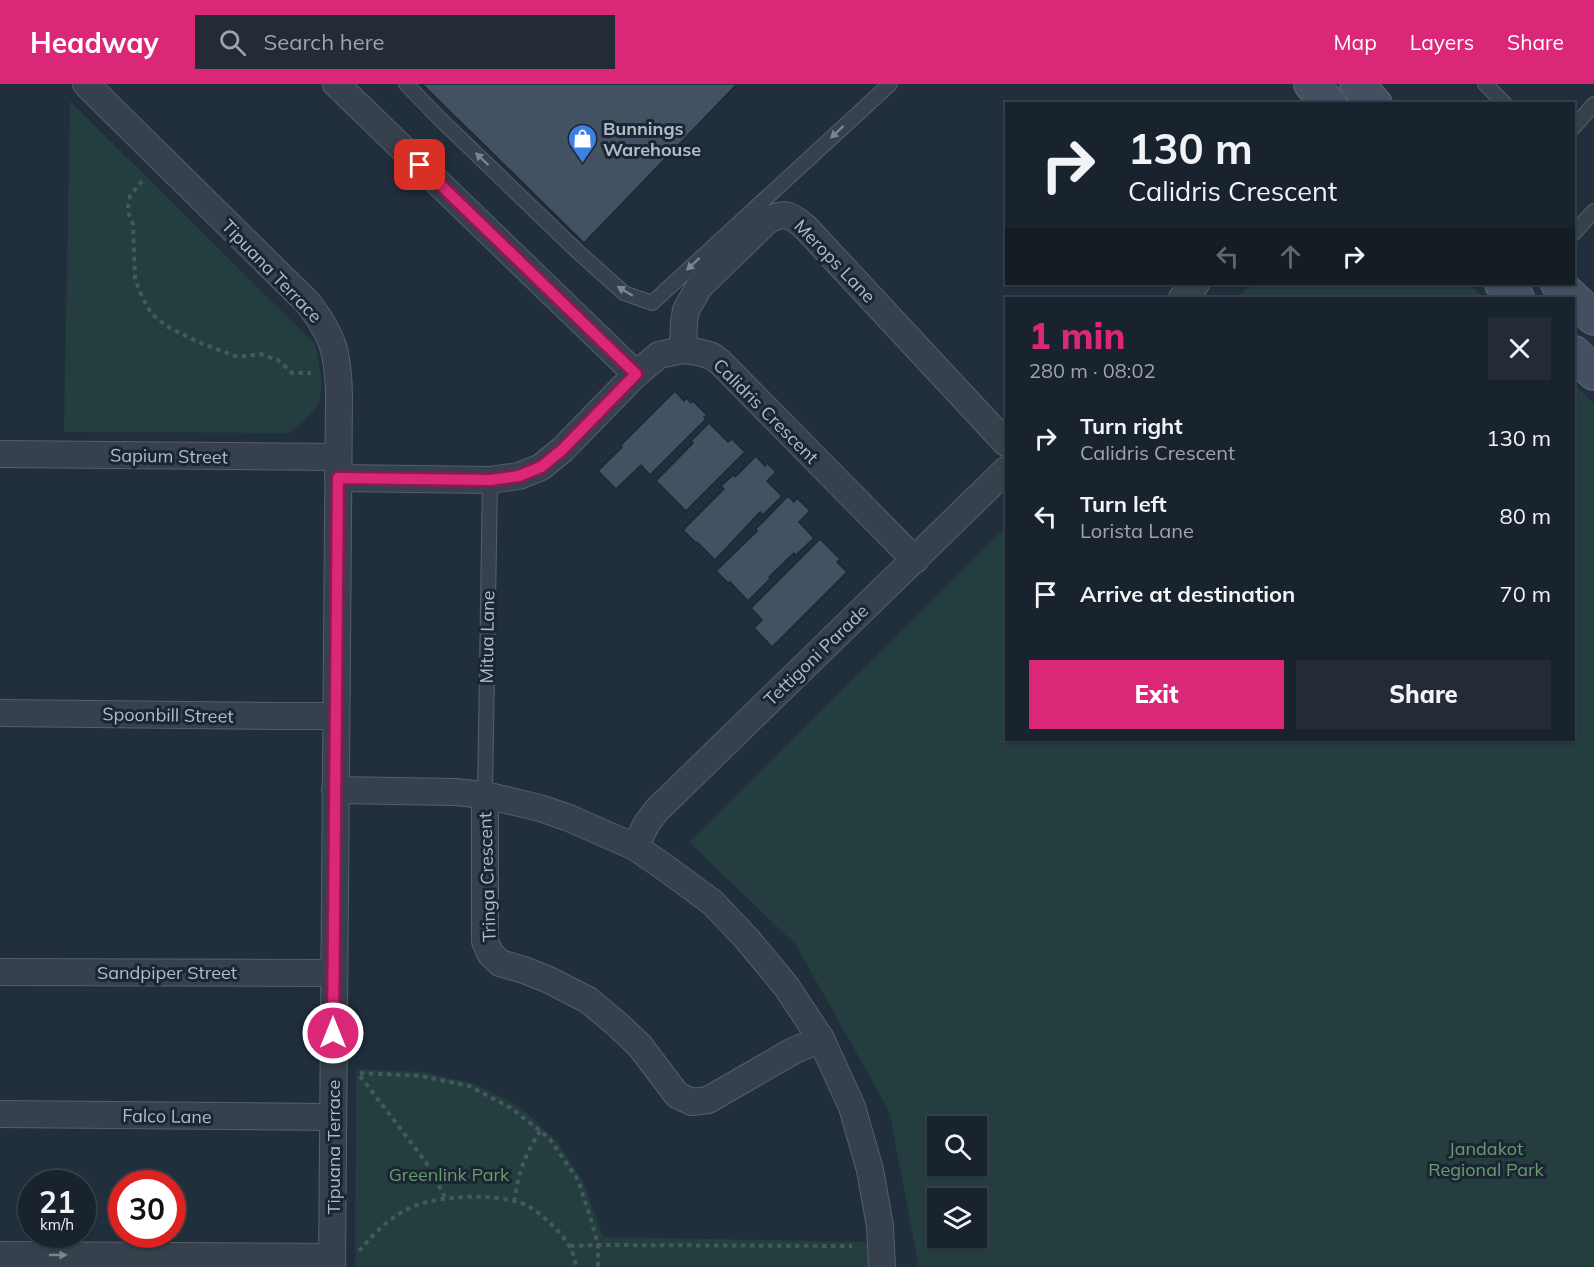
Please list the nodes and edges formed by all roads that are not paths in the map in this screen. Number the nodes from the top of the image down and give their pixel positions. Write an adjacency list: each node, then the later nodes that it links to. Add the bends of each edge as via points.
1 (86, 84): 28 (street, Tipuana Terrace, via 308,303 323,323 333,343 339,370)
2 (336, 84): 25 (street)
3 (406, 84): 7 (lane, one-way to 3, via 652,303 624,293)
4 (1311, 84): 8 (street)
5 (1355, 84): 9 (street); 10 (street)
6 (1485, 84): 11 (lane)
7 (880, 87)
8 (1330, 102)
9 (1334, 102)
10 (1373, 102)
11 (1503, 102)
12 (1594, 105): 13 (lane)
13 (1575, 126)
14 (1594, 211): 15 (lane)
15 (1575, 232)
16 (1195, 285): 18 (street)
17 (1559, 285): 19 (street)
18 (1183, 297)
19 (1572, 297)
20 (1575, 300): 21 (street)
21 (1594, 318)
22 (684, 350): 25 (street, Calidris Crescent, via 659,355); 26 (street, Merops Lane, via 686,310 699,288 767,221 782,214 806,228); 31 (street, Calidris Crescent, via 712,356 720,362)
23 (1575, 354): 24 (street)
24 (1594, 373)
25 (636, 374): 30 (street, Calidris Crescent, via 541,467 519,476)
26 (1005, 442)
27 (0, 454): 28 (street, Sapium Street)
28 (338, 468): 30 (street, Calidris Crescent); 33 (street, Tipuana Terrace)
29 (1005, 471): 31 (street, Tettigoni Parade)
30 (490, 480): 35 (lane, Mitua Lane)
31 (915, 560): 36 (street, Tettigoni Parade, via 657,810)
32 (0, 713): 33 (street, Spoonbill Street)
33 (336, 716): 34 (street, Tipuana Terrace)
34 (335, 790): 35 (street); 38 (street, Tipuana Terrace)
35 (485, 795): 36 (street, via 569,818); 39 (street, Tringa Crescent, via 485,941 490,953 500,963 549,980 588,1000 640,1046 678,1095 692,1102 708,1100)
36 (635, 848): 39 (street, via 713,903 786,986)
37 (0, 972): 38 (street, Sandpiper Street)
38 (334, 973): 41 (street, Tipuana Terrace)
39 (821, 1039): 44 (street, via 852,1107 870,1170 880,1226)
40 (0, 1114): 41 (street, Falco Lane)
41 (333, 1117): 43 (street, Tipuana Terrace)
42 (0, 1255): 43 (street, one-way to 43)
43 (332, 1262)
44 (882, 1267)

